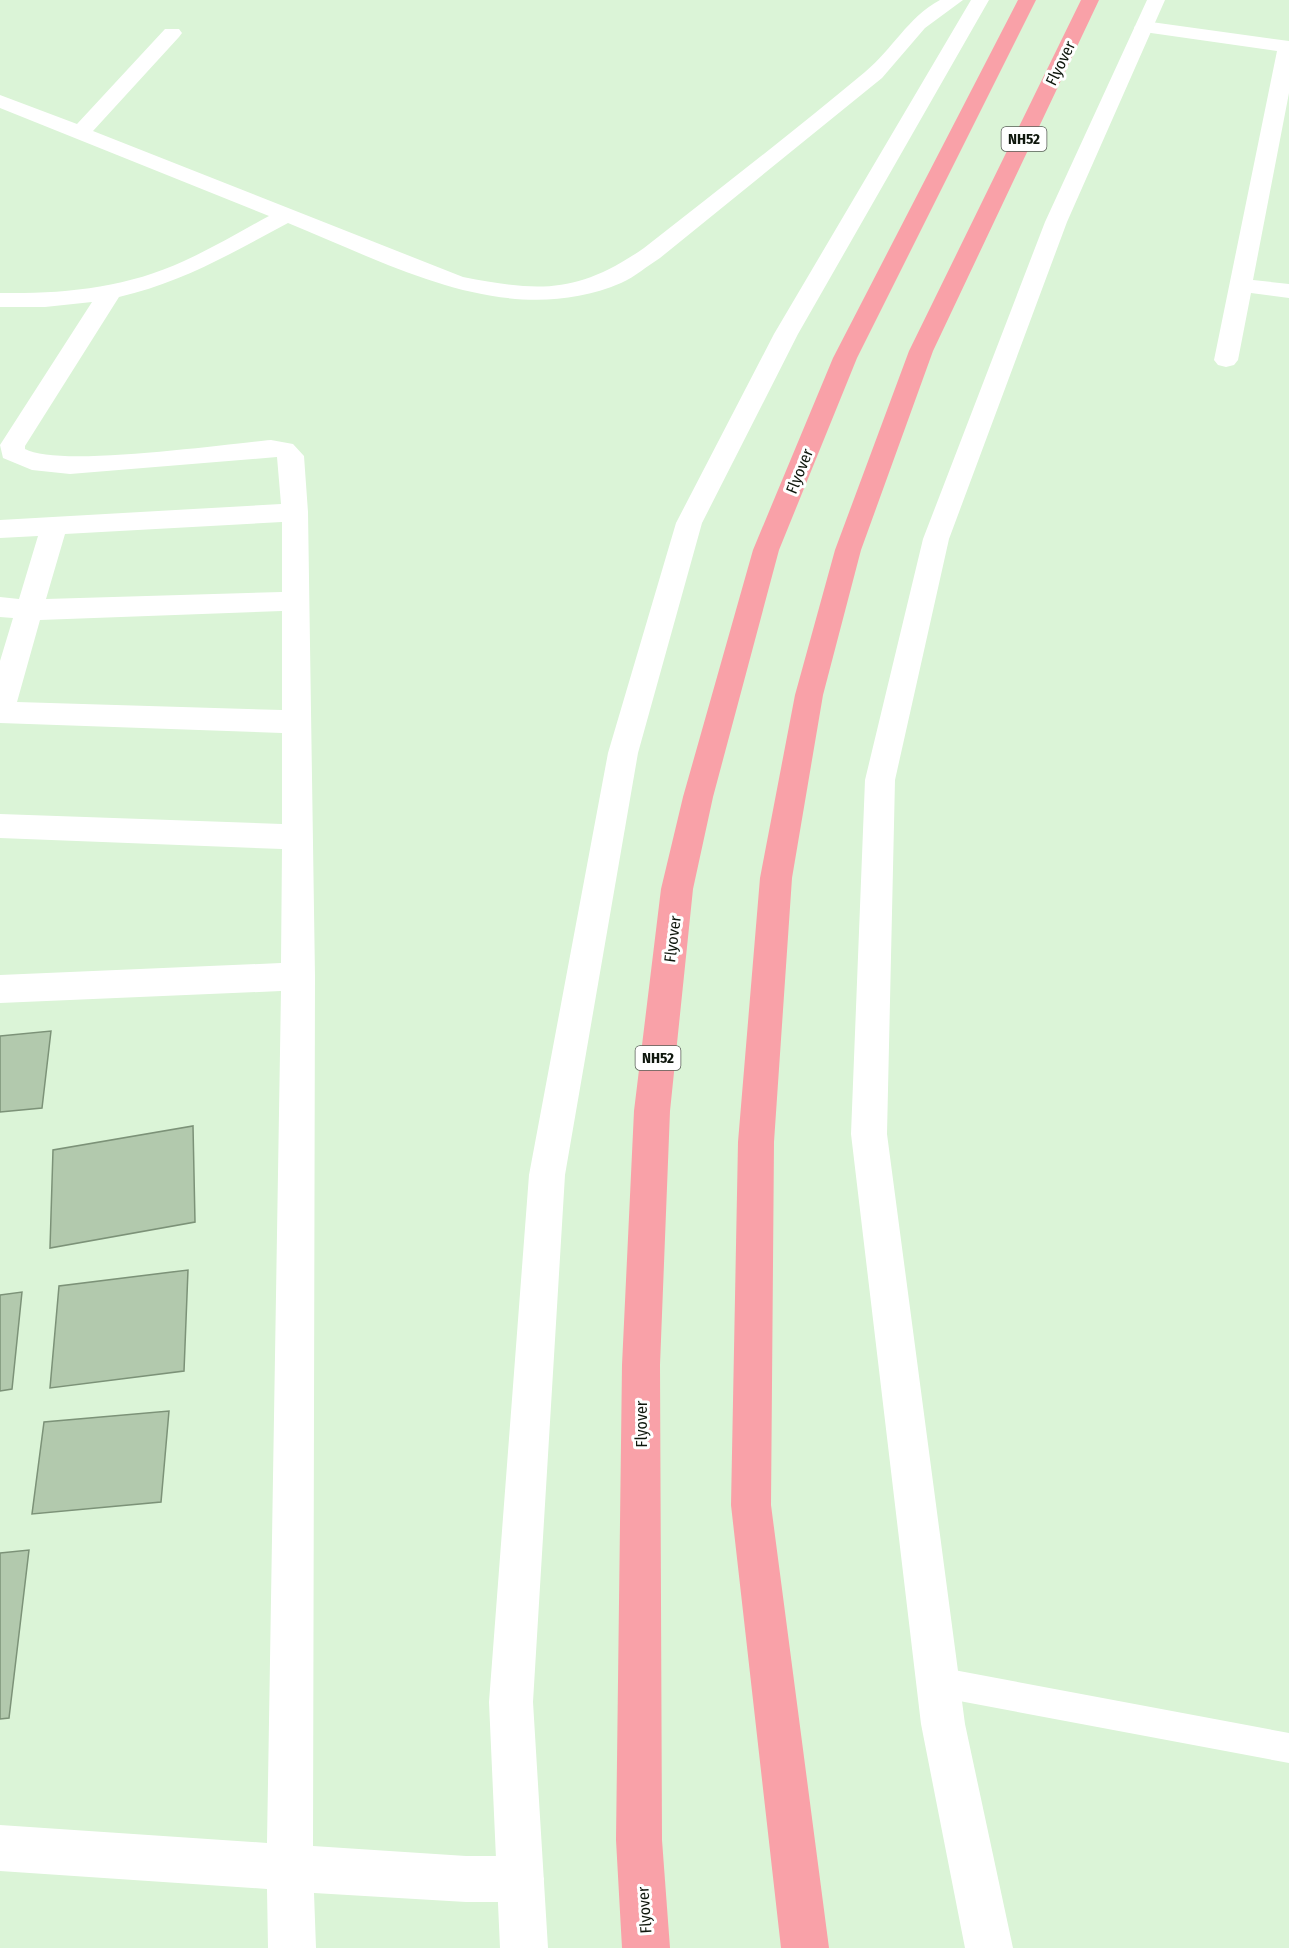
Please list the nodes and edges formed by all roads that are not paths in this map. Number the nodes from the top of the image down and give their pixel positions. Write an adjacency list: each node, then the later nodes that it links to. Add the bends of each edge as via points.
1 (954, 0): 11 (street, via 918,24 875,74 652,253 615,278 574,291 519,295 457,283)
2 (980, 0): 33 (street, via 786,334 689,523 623,753 547,1175 511,1702)
3 (1027, 0): 36 (highway, Flyover / NH52, via 845,358 766,550 698,797 677,889 652,1111 641,1365 639,1840)
4 (1090, 0): 37 (highway, Flyover / NH52, via 921,351 848,550 809,695 776,878 756,1142 751,1505)
5 (1150, 13): 7 (street); 29 (street, via 1056,222 936,539 880,780 869,1134)
6 (172, 33): 9 (street)
7 (1289, 47): 10 (street)
8 (0, 101): 9 (street)
9 (80, 133): 11 (street)
10 (1279, 151): 12 (street)
11 (286, 215): 13 (street, via 183,270)
12 (1241, 285): 14 (street); 16 (street)
13 (111, 291): 15 (street, via 64,299); 17 (street, via 12,446 12,452 51,465 70,466 284,450 291,456)
14 (1289, 291)
15 (0, 300)
16 (1226, 360)
17 (295, 512): 18 (street); 20 (street)
18 (54, 525): 19 (street); 22 (street)
19 (0, 529)
20 (295, 601): 22 (street); 24 (street)
21 (0, 607): 22 (street)
22 (29, 610): 23 (street)
23 (0, 711): 24 (street)
24 (296, 722): 26 (street)
25 (0, 826): 26 (street)
26 (297, 837): 27 (street)
27 (298, 976): 28 (street); 32 (street)
28 (0, 989)
29 (938, 1682): 30 (lane); 38 (street)
30 (1289, 1748)
31 (0, 1848): 32 (street)
32 (290, 1868): 33 (street); 34 (street)
33 (521, 1879): 35 (street)
34 (292, 1948)
35 (524, 1948)
36 (646, 1948)
37 (805, 1948)
38 (989, 1948)

